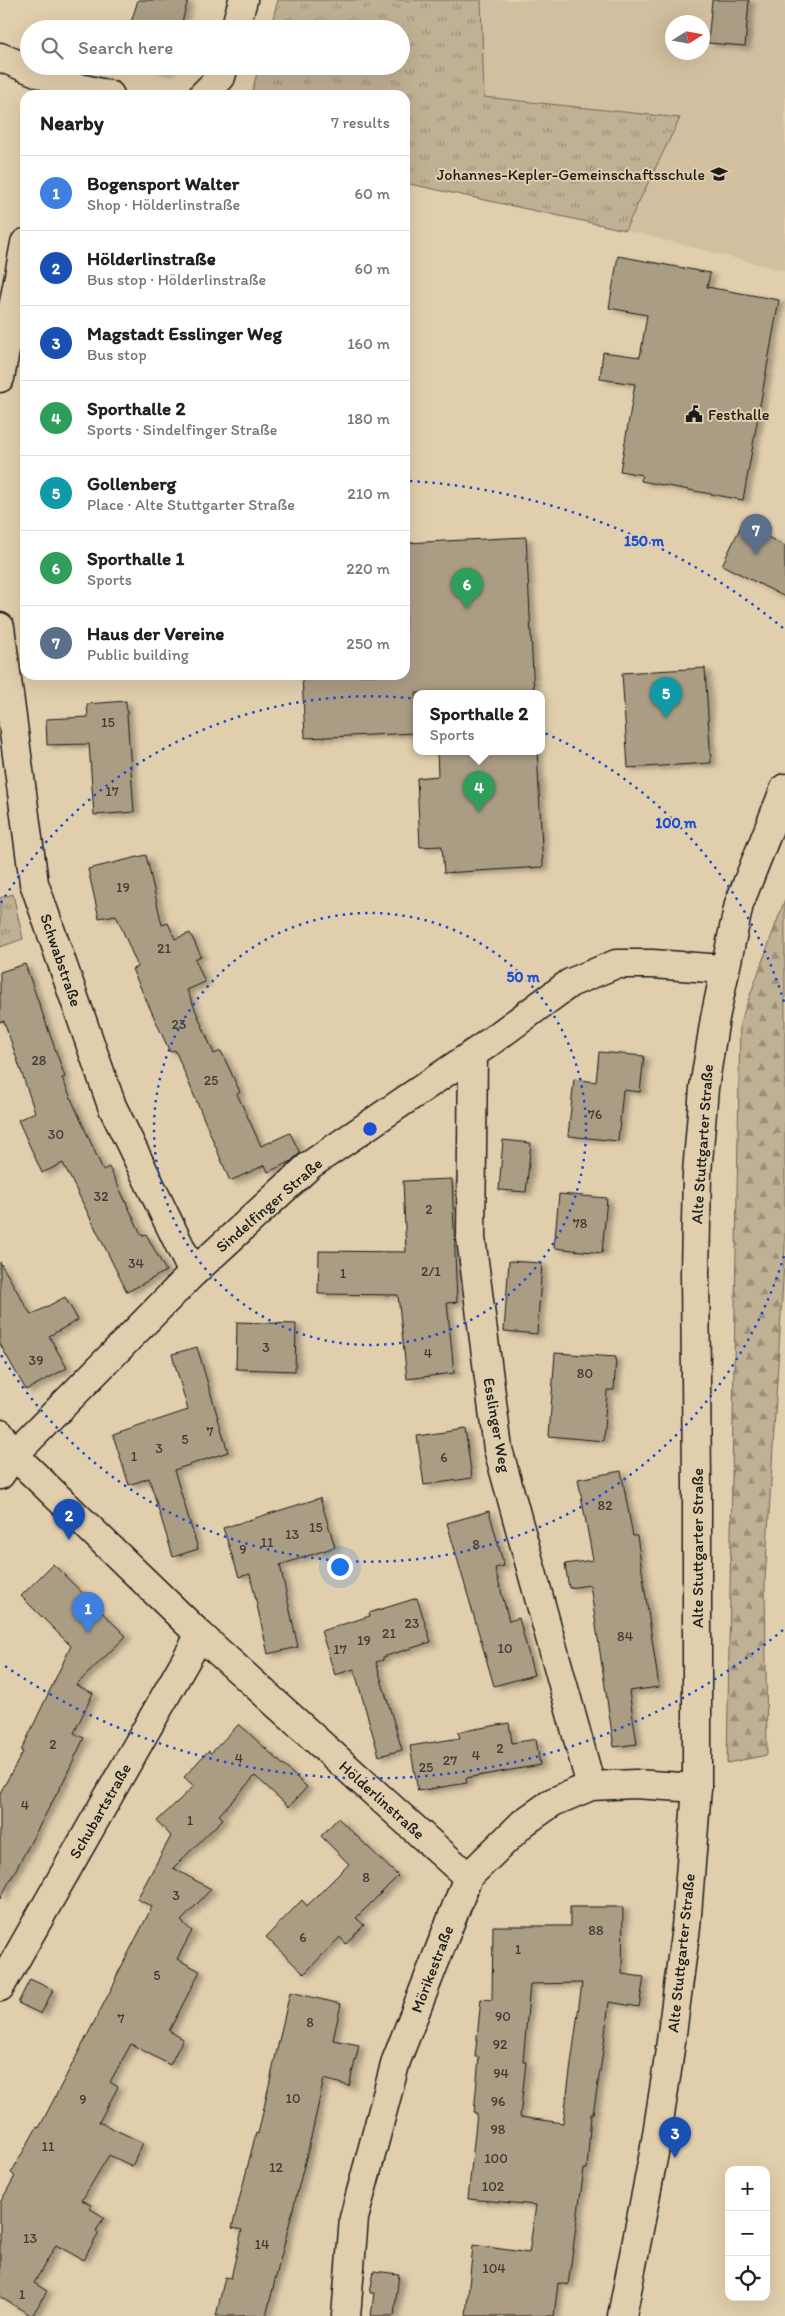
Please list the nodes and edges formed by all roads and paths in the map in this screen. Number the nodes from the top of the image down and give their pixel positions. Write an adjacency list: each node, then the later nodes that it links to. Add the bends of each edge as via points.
1 (243, 0): 2 (street)
2 (237, 20)
3 (0, 57): 4 (street)
4 (20, 67)
5 (36, 75): 7 (street)
6 (221, 75): 8 (street)
7 (66, 90)
8 (208, 90)
9 (20, 270): 10 (street)
10 (0, 378)
11 (0, 627): 15 (street, Schwabstraße, via 34,882 112,1106)
12 (785, 788): 13 (street, Alte Stuttgarter Straße, via 740,904)
13 (724, 969): 14 (street, Sindelfinger Straße, via 616,964 570,984); 19 (street, Alte Stuttgarter Straße, via 704,1088 697,1173)
14 (473, 1054): 15 (street, Sindelfinger Straße, via 310,1165); 18 (street, Esslinger Weg, via 471,1238 498,1449)
15 (193, 1273): 16 (street, Sindelfinger Straße)
16 (5, 1454): 17 (street, Hölderlinstraße)
17 (200, 1635): 20 (street, Hölderlinstraße); 21 (street, Schubartstraße)
18 (591, 1786): 19 (street, Mörikestraße, via 635,1784); 20 (street, Mörikestraße, via 553,1802 523,1823)
19 (697, 1788): 23 (street, Alte Stuttgarter Straße, via 686,1927 668,2064 653,2162)
20 (468, 1877): 22 (street, Mörikestraße, via 396,2061 354,2218)
21 (0, 1987)
22 (346, 2316)
23 (622, 2316)

